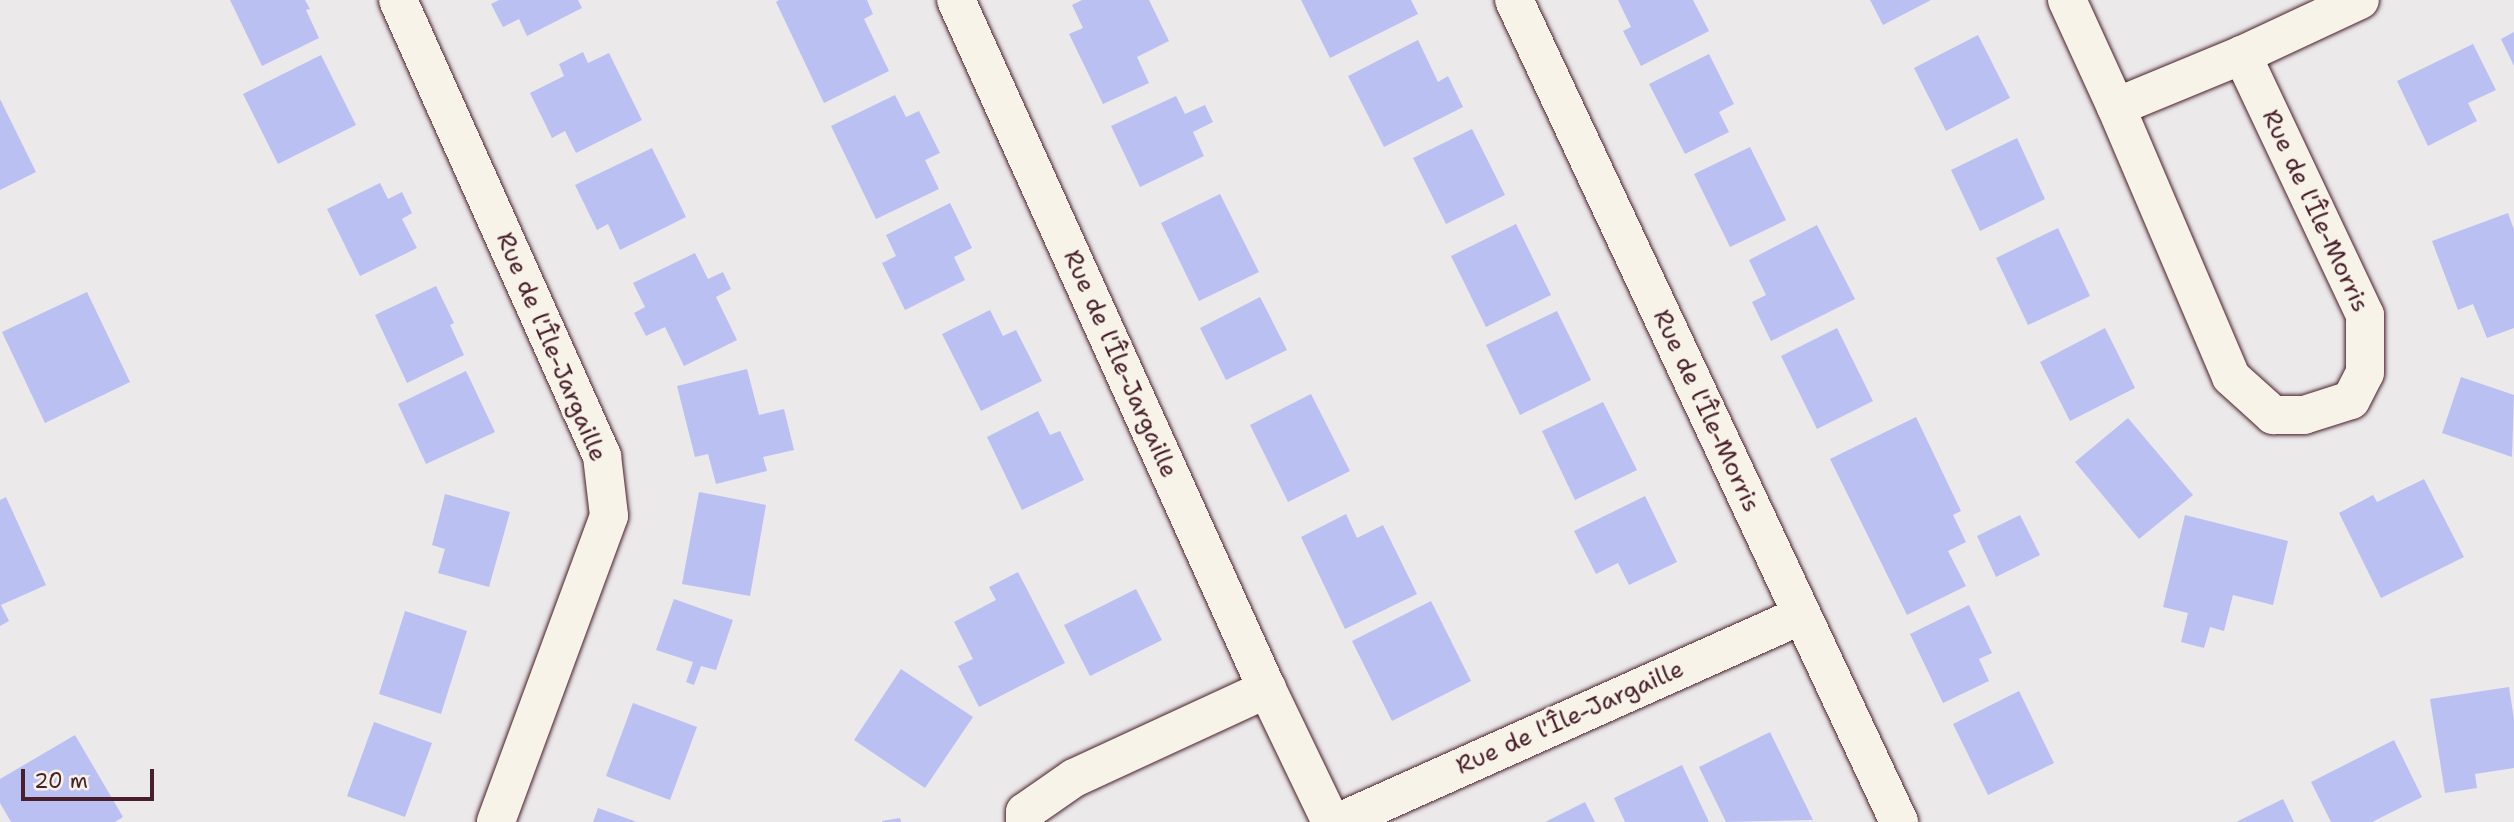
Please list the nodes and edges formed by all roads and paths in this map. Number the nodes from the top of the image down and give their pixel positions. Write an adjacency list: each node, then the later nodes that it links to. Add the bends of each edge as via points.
1 (398, 0): 10 (street, Rue de l'Île-Jargaille, via 602,456 609,516)
2 (956, 0): 9 (street, Rue de l'Île-Jargaille)
3 (1514, 0): 8 (street, Rue de l'Île-Morris)
4 (2067, 0): 7 (street, Rue de l'Île-Morris)
5 (2360, 0): 6 (street)
6 (2242, 55): 7 (street); 7 (street, Rue de l'Île-Morris, via 2365,315 2365,373 2351,400 2304,415 2273,415 2231,377)
7 (2116, 107)
8 (1802, 615): 13 (street, Rue de l'Île-Jargaille); 14 (street, Rue de l'Île-Morris)
9 (1267, 689): 11 (street, via 1074,778 1025,812); 12 (street, Rue de l'Île-Jargaille)
10 (496, 822)
11 (1025, 822)
12 (1331, 822)
13 (1339, 822)
14 (1899, 822)

